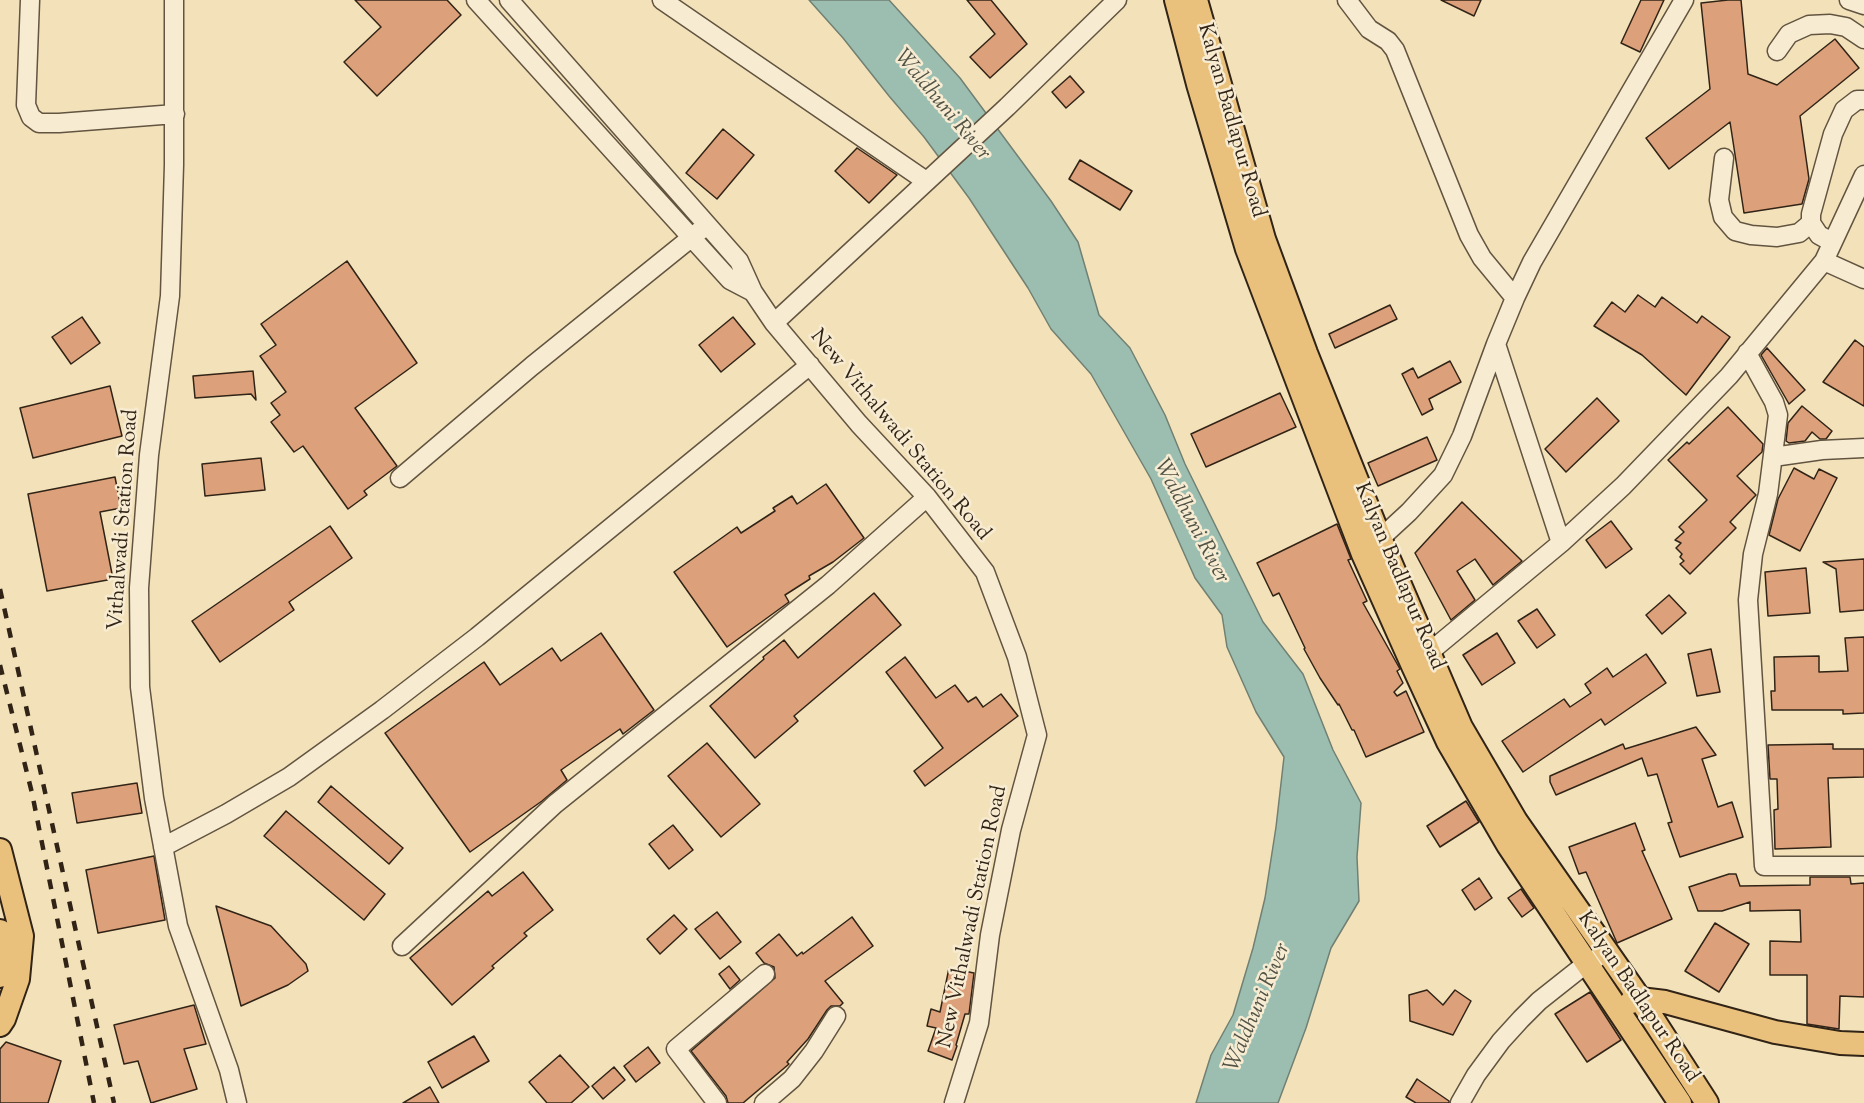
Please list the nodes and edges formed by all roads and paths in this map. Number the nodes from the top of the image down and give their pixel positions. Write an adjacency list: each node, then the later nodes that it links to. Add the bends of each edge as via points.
1 (30, 0): 18 (street, via 26,105 31,117 39,123 59,123)
2 (174, 0): 18 (street, Vithalwadi Station Road)
3 (476, 0): 16 (street, New Vithalwadi Station Road)
4 (509, 0): 15 (street, New Vithalwadi Station Road)
5 (662, 0): 21 (street)
6 (1117, 0): 21 (street)
7 (1176, 0): 40 (main road, Kalyan Badlapur Road, via 1247,249)
8 (1196, 0): 38 (main road, Kalyan Badlapur Road, via 1264,239)
9 (1347, 0): 29 (street, via 1369,29 1395,50 1468,235)
10 (1684, 0): 29 (street)
11 (1849, 0): 12 (street)
12 (1864, 5)
13 (1864, 39): 14 (street, via 1846,27 1809,25 1790,34)
14 (1777, 51)
15 (578, 78): 16 (street); 23 (street, New Vithalwadi Station Road)
16 (562, 95): 24 (street, New Vithalwadi Station Road)
17 (1864, 100): 22 (street, via 1857,100 1844,110 1833,134)
18 (174, 114): 42 (street, Vithalwadi Station Road, via 170,296 148,455 139,588 140,687)
19 (1724, 158): 22 (street, via 1719,200 1723,217 1735,231 1777,237 1798,233)
20 (1864, 175): 25 (street)
21 (930, 177): 30 (street)
22 (1811, 223): 25 (street, via 1819,235)
23 (706, 224): 24 (street); 28 (street, New Vithalwadi Station Road, via 739,261)
24 (693, 237): 28 (street, New Vithalwadi Station Road, via 730,280); 36 (street)
25 (1832, 242): 26 (street)
26 (1824, 261): 27 (street); 32 (street)
27 (1864, 279)
28 (753, 292): 30 (street, New Vithalwadi Station Road)
29 (1515, 298): 31 (street)
30 (774, 323): 33 (street, New Vithalwadi Station Road)
31 (1496, 344): 38 (street, via 1443,475); 39 (street)
32 (1747, 353): 35 (street, via 1778,415); 39 (street, via 1623,486)
33 (810, 365): 37 (street, New Vithalwadi Station Road); 42 (street, via 477,638 364,723 289,777)
34 (1864, 448): 35 (street)
35 (1773, 457): 44 (street, via 1753,554 1749,600 1764,866)
36 (400, 478)
37 (927, 497): 46 (street, via 828,585 555,804); 58 (street, New Vithalwadi Station Road, via 985,572 1017,657 1037,735 1011,830 990,935 979,1023)
38 (1380, 538): 40 (street); 41 (main road, Kalyan Badlapur Road)
39 (1561, 543): 41 (street)
40 (1363, 554): 41 (main road, Kalyan Badlapur Road)
41 (1421, 660): 47 (main road, Kalyan Badlapur Road, via 1448,742 1508,845)
42 (163, 847): 55 (street, Vithalwadi Station Road, via 178,926 230,1070)
43 (0, 850): 53 (main road, via 22,936 18,979)
44 (1864, 866)
45 (0, 931): 49 (main road)
46 (402, 946)
47 (1597, 958): 50 (main road, Kalyan Badlapur Road); 51 (main road, Kalyan Badlapur Road); 59 (street, via 1539,1001 1514,1026)
48 (765, 974): 56 (street, via 675,1049)
49 (0, 976)
50 (1640, 999): 51 (main road); 54 (main road, via 1665,1002 1775,1032); 61 (main road, Kalyan Badlapur Road)
51 (1617, 1008): 60 (main road, Kalyan Badlapur Road)
52 (836, 1016): 57 (street, via 792,1079)
53 (0, 1025)
54 (1864, 1044)
55 (237, 1103)
56 (717, 1103)
57 (764, 1103)
58 (954, 1103)
59 (1460, 1103)
60 (1680, 1103)
61 (1707, 1103)

